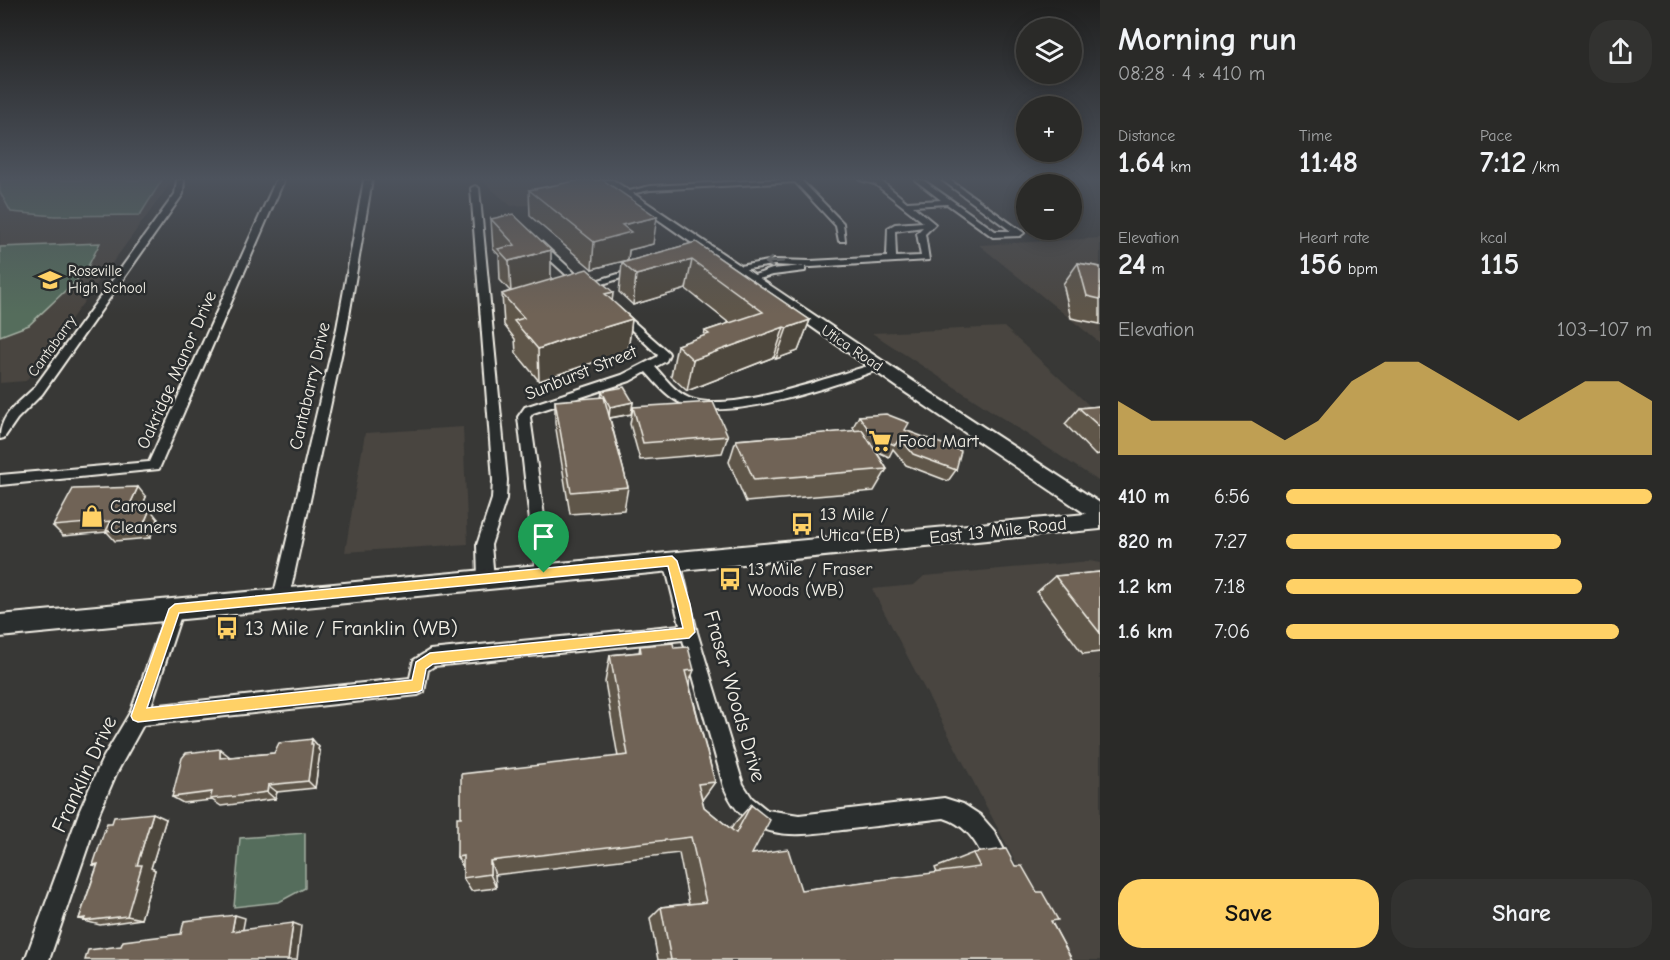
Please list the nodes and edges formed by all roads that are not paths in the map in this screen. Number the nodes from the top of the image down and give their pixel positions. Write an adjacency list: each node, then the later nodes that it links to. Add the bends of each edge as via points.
1 (157, 225): 23 (street, Cantabarry, via 38,391)
2 (260, 225): 24 (street, Oakridge Manor Drive, via 154,466)
3 (360, 225): 30 (street, Cantabarry Drive, via 342,328)
4 (478, 225): 29 (street, via 500,480 499,499 484,545)
5 (667, 225): 16 (main road, Utica Road, via 703,252)
6 (840, 225): 12 (street)
7 (921, 225): 13 (street, via 891,230)
8 (930, 225): 13 (street, via 921,233 926,258)
9 (981, 225): 10 (street, via 993,234 1020,232)
10 (1010, 225)
11 (532, 238): 18 (street, via 575,278)
12 (842, 239)
13 (892, 258): 14 (street)
14 (811, 264): 16 (street, one-way to 16, via 793,261); 17 (street)
15 (644, 269): 18 (street)
16 (737, 269): 17 (main road, Utica Road)
17 (751, 279): 22 (main road, Utica Road)
18 (593, 289): 19 (street)
19 (568, 291)
20 (613, 307): 21 (street, Sunburst Street, via 664,354 663,359)
21 (647, 366): 22 (street, via 685,401 712,406 836,382); 28 (street, Sunburst Street, via 626,378 529,410 524,417)
22 (879, 366): 25 (main road, Utica Road)
23 (0, 435)
24 (0, 480)
25 (1100, 513)
26 (1100, 521): 27 (main road, East 13 Mile Road)
27 (672, 561): 28 (main road, East 13 Mile Road); 33 (street, Fraser Woods Drive)
28 (544, 573): 29 (main road, East 13 Mile Road)
29 (486, 579): 30 (main road, East 13 Mile Road)
30 (280, 598): 31 (main road, East 13 Mile Road)
31 (175, 609): 32 (main road, East 13 Mile Road); 34 (street, Franklin Drive)
32 (0, 627)
33 (689, 632): 34 (street, via 430,658 420,666 418,686); 35 (street, Fraser Woods Drive, via 734,787 752,813 764,821 788,826 944,808 956,811 980,828)
34 (138, 716): 36 (street, Franklin Drive, via 90,810)
35 (1008, 879)
36 (37, 960)

